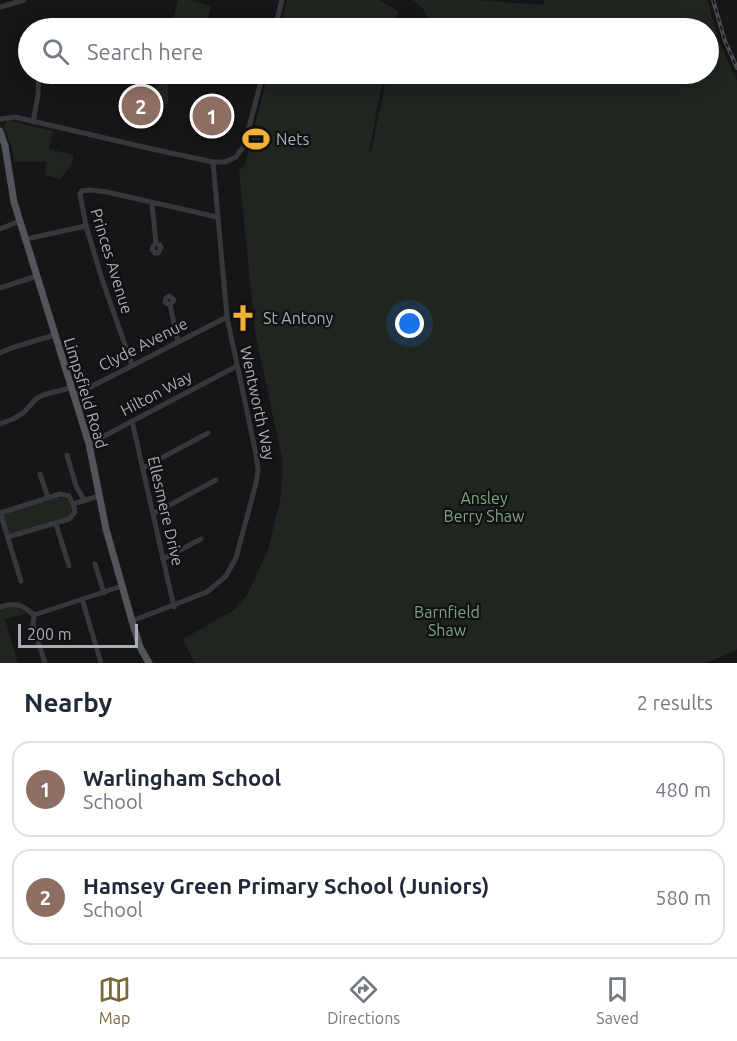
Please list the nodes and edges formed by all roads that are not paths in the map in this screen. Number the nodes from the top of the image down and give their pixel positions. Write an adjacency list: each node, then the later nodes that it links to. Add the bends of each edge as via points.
1 (24, 0): 3 (street)
2 (282, 0): 4 (street)
3 (0, 7)
4 (278, 18)
5 (39, 84): 9 (street)
6 (260, 84): 11 (street, via 242,151 230,160)
7 (0, 112): 8 (street)
8 (2, 119): 9 (street, via 15,117)
9 (33, 122): 11 (street)
10 (0, 130): 14 (main road, Limpsfield Road)
11 (213, 162): 13 (street, Wentworth Way)
12 (152, 203): 13 (street, Princes Avenue); 15 (street, Princes Avenue, via 107,192 82,192); 18 (street)
13 (217, 217): 22 (street, Wentworth Way)
14 (20, 221): 16 (street); 17 (main road, Limpsfield Road)
15 (86, 226): 17 (street); 26 (street, Princes Avenue)
16 (0, 229)
17 (26, 239): 19 (main road, Limpsfield Road)
18 (156, 243)
19 (37, 276): 20 (street); 23 (main road, Limpsfield Road)
20 (0, 288)
21 (170, 305): 24 (street)
22 (226, 317): 24 (street, Clyde Avenue); 27 (street, Wentworth Way)
23 (55, 335): 25 (street); 28 (main road, Limpsfield Road)
24 (178, 341): 26 (street, Clyde Avenue)
25 (0, 353)
26 (132, 365): 28 (street, Clyde Avenue)
27 (237, 366): 29 (street, Hilton Way); 55 (street, Wentworth Way, via 258,463 254,493 236,558 226,576 207,592)
28 (71, 392): 30 (street, Clyde Avenue, via 43,395 13,420); 32 (main road, Limpsfield Road)
29 (132, 421): 32 (street, Hilton Way); 34 (street, Ellesmere Drive)
30 (0, 424)
31 (208, 433): 34 (street)
32 (89, 444): 37 (main road, Limpsfield Road)
33 (70, 457): 39 (street, via 76,486)
34 (143, 468): 42 (street, Ellesmere Drive)
35 (40, 474): 38 (street)
36 (216, 480): 42 (street)
37 (99, 496): 39 (street); 51 (main road, Limpsfield Road)
38 (48, 498): 40 (street, via 69,496); 41 (street)
39 (84, 500): 40 (street)
40 (73, 504): 43 (street, via 75,512)
41 (0, 512): 44 (street)
42 (153, 514): 47 (street, Ellesmere Drive)
43 (56, 524): 45 (street); 49 (street)
44 (2, 526): 45 (street)
45 (8, 537): 50 (street)
46 (201, 539): 47 (street)
47 (164, 559): 55 (street, Ellesmere Drive)
48 (95, 564): 52 (street)
49 (69, 566)
50 (21, 581)
51 (122, 586): 52 (street); 57 (main road, Limpsfield Road)
52 (104, 592): 53 (street)
53 (82, 599): 56 (street); 59 (street)
54 (0, 607): 56 (street, via 14,603)
55 (174, 607): 57 (street, Wentworth Way)
56 (34, 615): 58 (street)
57 (132, 621): 60 (main road, Limpsfield Road)
58 (45, 663)
59 (101, 663)
60 (149, 663)

